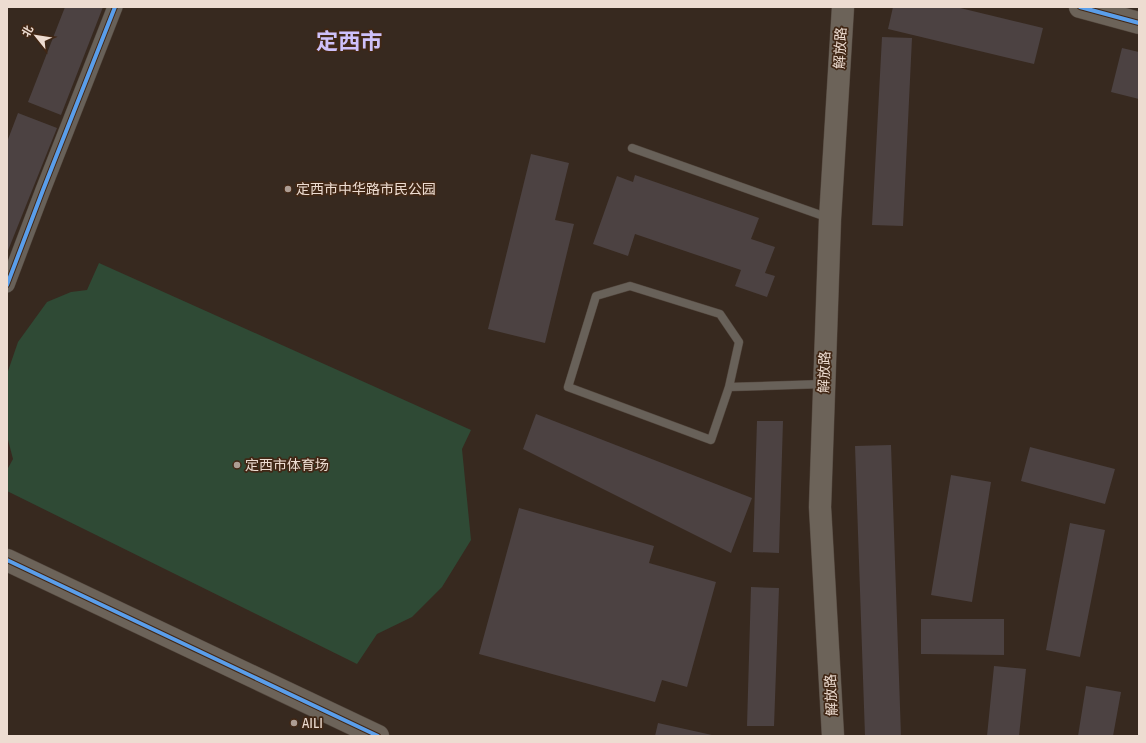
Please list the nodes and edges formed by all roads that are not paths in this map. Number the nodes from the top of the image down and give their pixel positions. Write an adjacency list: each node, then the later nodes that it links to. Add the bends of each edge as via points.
1 (115, 7): 7 (street)
2 (842, 7): 6 (main road, 解放路)
3 (1080, 7): 4 (main road)
4 (1139, 23)
5 (632, 148): 6 (lane)
6 (830, 219): 8 (main road, 解放路)
7 (7, 285)
8 (824, 384): 9 (lane); 12 (main road, 解放路, via 820,507)
9 (729, 387): 9 (lane, via 711,440 568,388 596,296 630,286 720,314 739,342)
10 (7, 560): 11 (main road)
11 (378, 736)
12 (833, 736)

